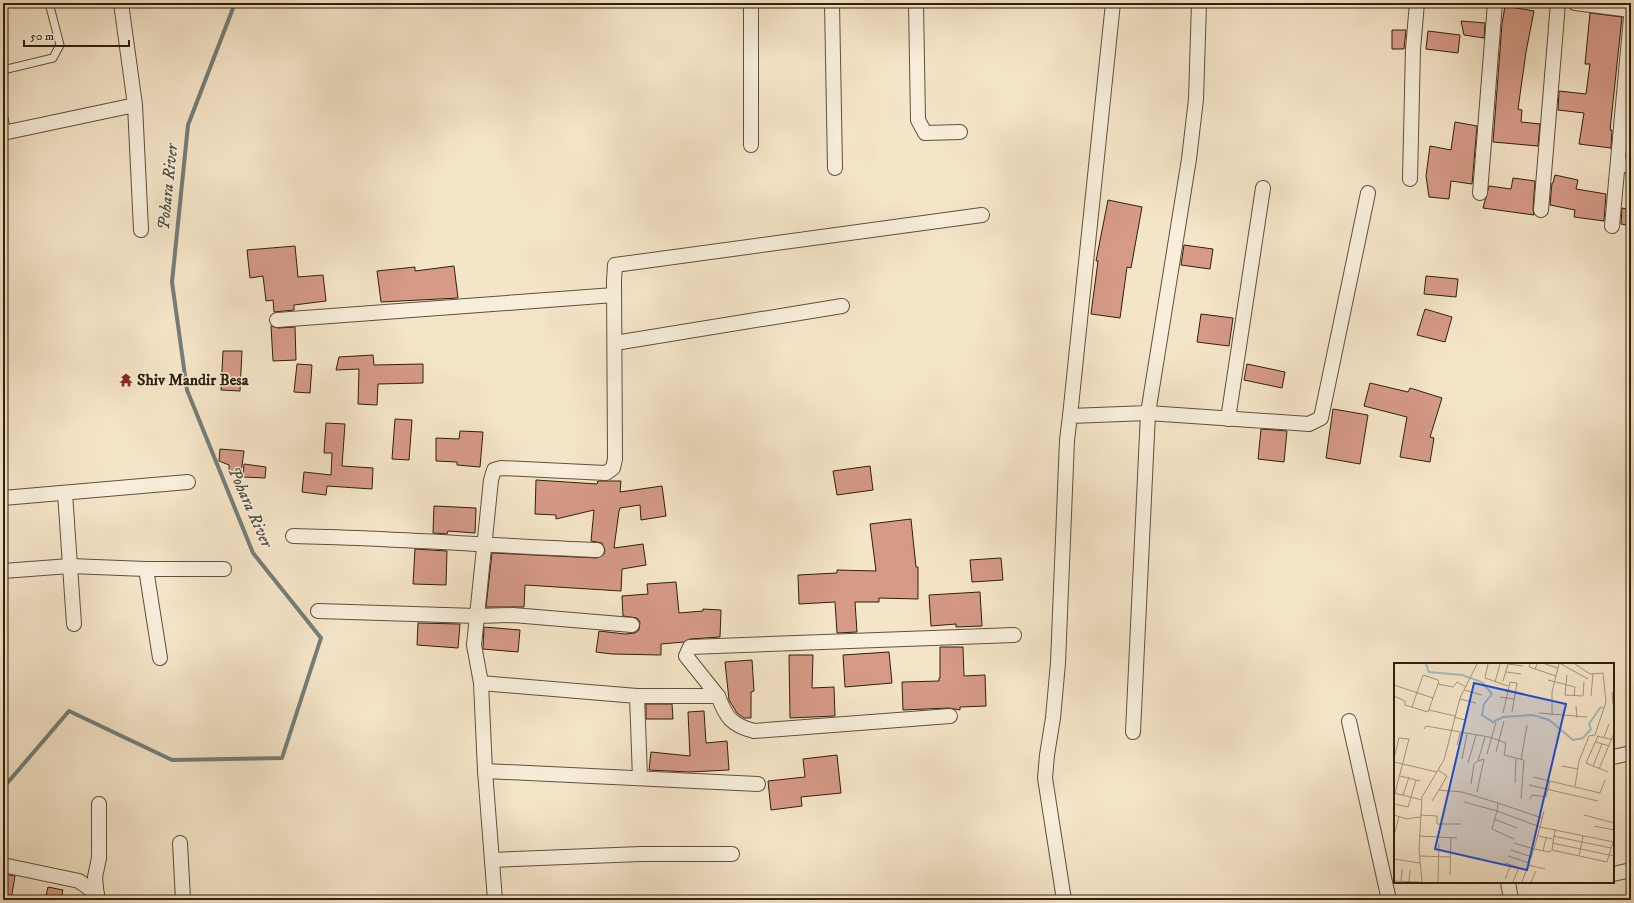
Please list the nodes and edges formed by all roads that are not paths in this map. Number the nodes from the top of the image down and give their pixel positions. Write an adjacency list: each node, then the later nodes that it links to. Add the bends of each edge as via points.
1 (50, 3): 14 (lane, via 60,45 53,58)
2 (121, 3): 16 (street)
3 (751, 3): 20 (street)
4 (832, 3): 22 (street)
5 (916, 3): 19 (street, via 918,120 925,133)
6 (1113, 3): 36 (street)
7 (1200, 3): 35 (street, via 1196,99 1189,160)
8 (1417, 3): 23 (street, via 1413,49)
9 (1495, 3): 26 (street)
10 (1558, 3): 27 (street)
11 (1577, 3): 12 (street)
12 (1631, 10)
13 (1631, 17): 15 (street)
14 (3, 70)
15 (1628, 87): 21 (street)
16 (135, 105): 18 (street); 30 (street)
17 (3, 114): 18 (lane)
18 (5, 132)
19 (960, 132)
20 (751, 145)
21 (1624, 165): 29 (street)
22 (834, 168)
23 (1410, 179)
24 (1262, 188): 37 (street)
25 (1368, 192): 37 (street, via 1320,418 1310,424)
26 (1480, 193)
27 (1541, 210)
28 (982, 215): 31 (street, via 615,265)
29 (1612, 226)
30 (141, 230)
31 (614, 295): 33 (street); 34 (street)
32 (842, 306): 34 (street)
33 (277, 320)
34 (615, 343): 42 (street, via 613,468 606,473 501,468 494,470)
35 (1148, 413): 36 (street); 37 (street); 59 (street)
36 (1070, 416): 76 (street, via 1058,663 1045,778)
37 (1228, 419)
38 (188, 482): 39 (street)
39 (65, 493): 40 (street); 44 (street)
40 (3, 498)
41 (293, 536): 42 (street, via 404,539)
42 (484, 545): 43 (street); 49 (street)
43 (597, 550)
44 (70, 566): 45 (street); 47 (street); 50 (street)
45 (146, 569): 46 (street); 53 (street)
46 (224, 569)
47 (3, 571)
48 (318, 611): 49 (street)
49 (476, 616): 51 (street, via 514,615); 54 (street, via 474,645)
50 (74, 624)
51 (632, 625)
52 (1014, 635): 56 (street, via 690,647 686,656)
53 (160, 658)
54 (481, 683): 55 (street); 62 (street)
55 (637, 696): 56 (street); 63 (street)
56 (718, 696): 57 (street, via 728,719 742,728 754,731)
57 (950, 716)
58 (1349, 722): 77 (street)
59 (1134, 732)
60 (1631, 753): 61 (street)
61 (1614, 757)
62 (486, 771): 63 (street); 68 (street)
63 (640, 778): 64 (street)
64 (758, 784)
65 (100, 804): 73 (street, via 99,858 95,877)
66 (180, 842): 74 (street)
67 (732, 854): 68 (street, via 641,854)
68 (492, 860): 75 (street)
69 (3, 865): 73 (street, via 79,881)
70 (1631, 870): 71 (street)
71 (1614, 874)
72 (1508, 883): 78 (street)
73 (97, 897)
74 (183, 900)
75 (495, 900)
76 (1064, 900)
77 (1389, 900)
78 (1510, 900)

